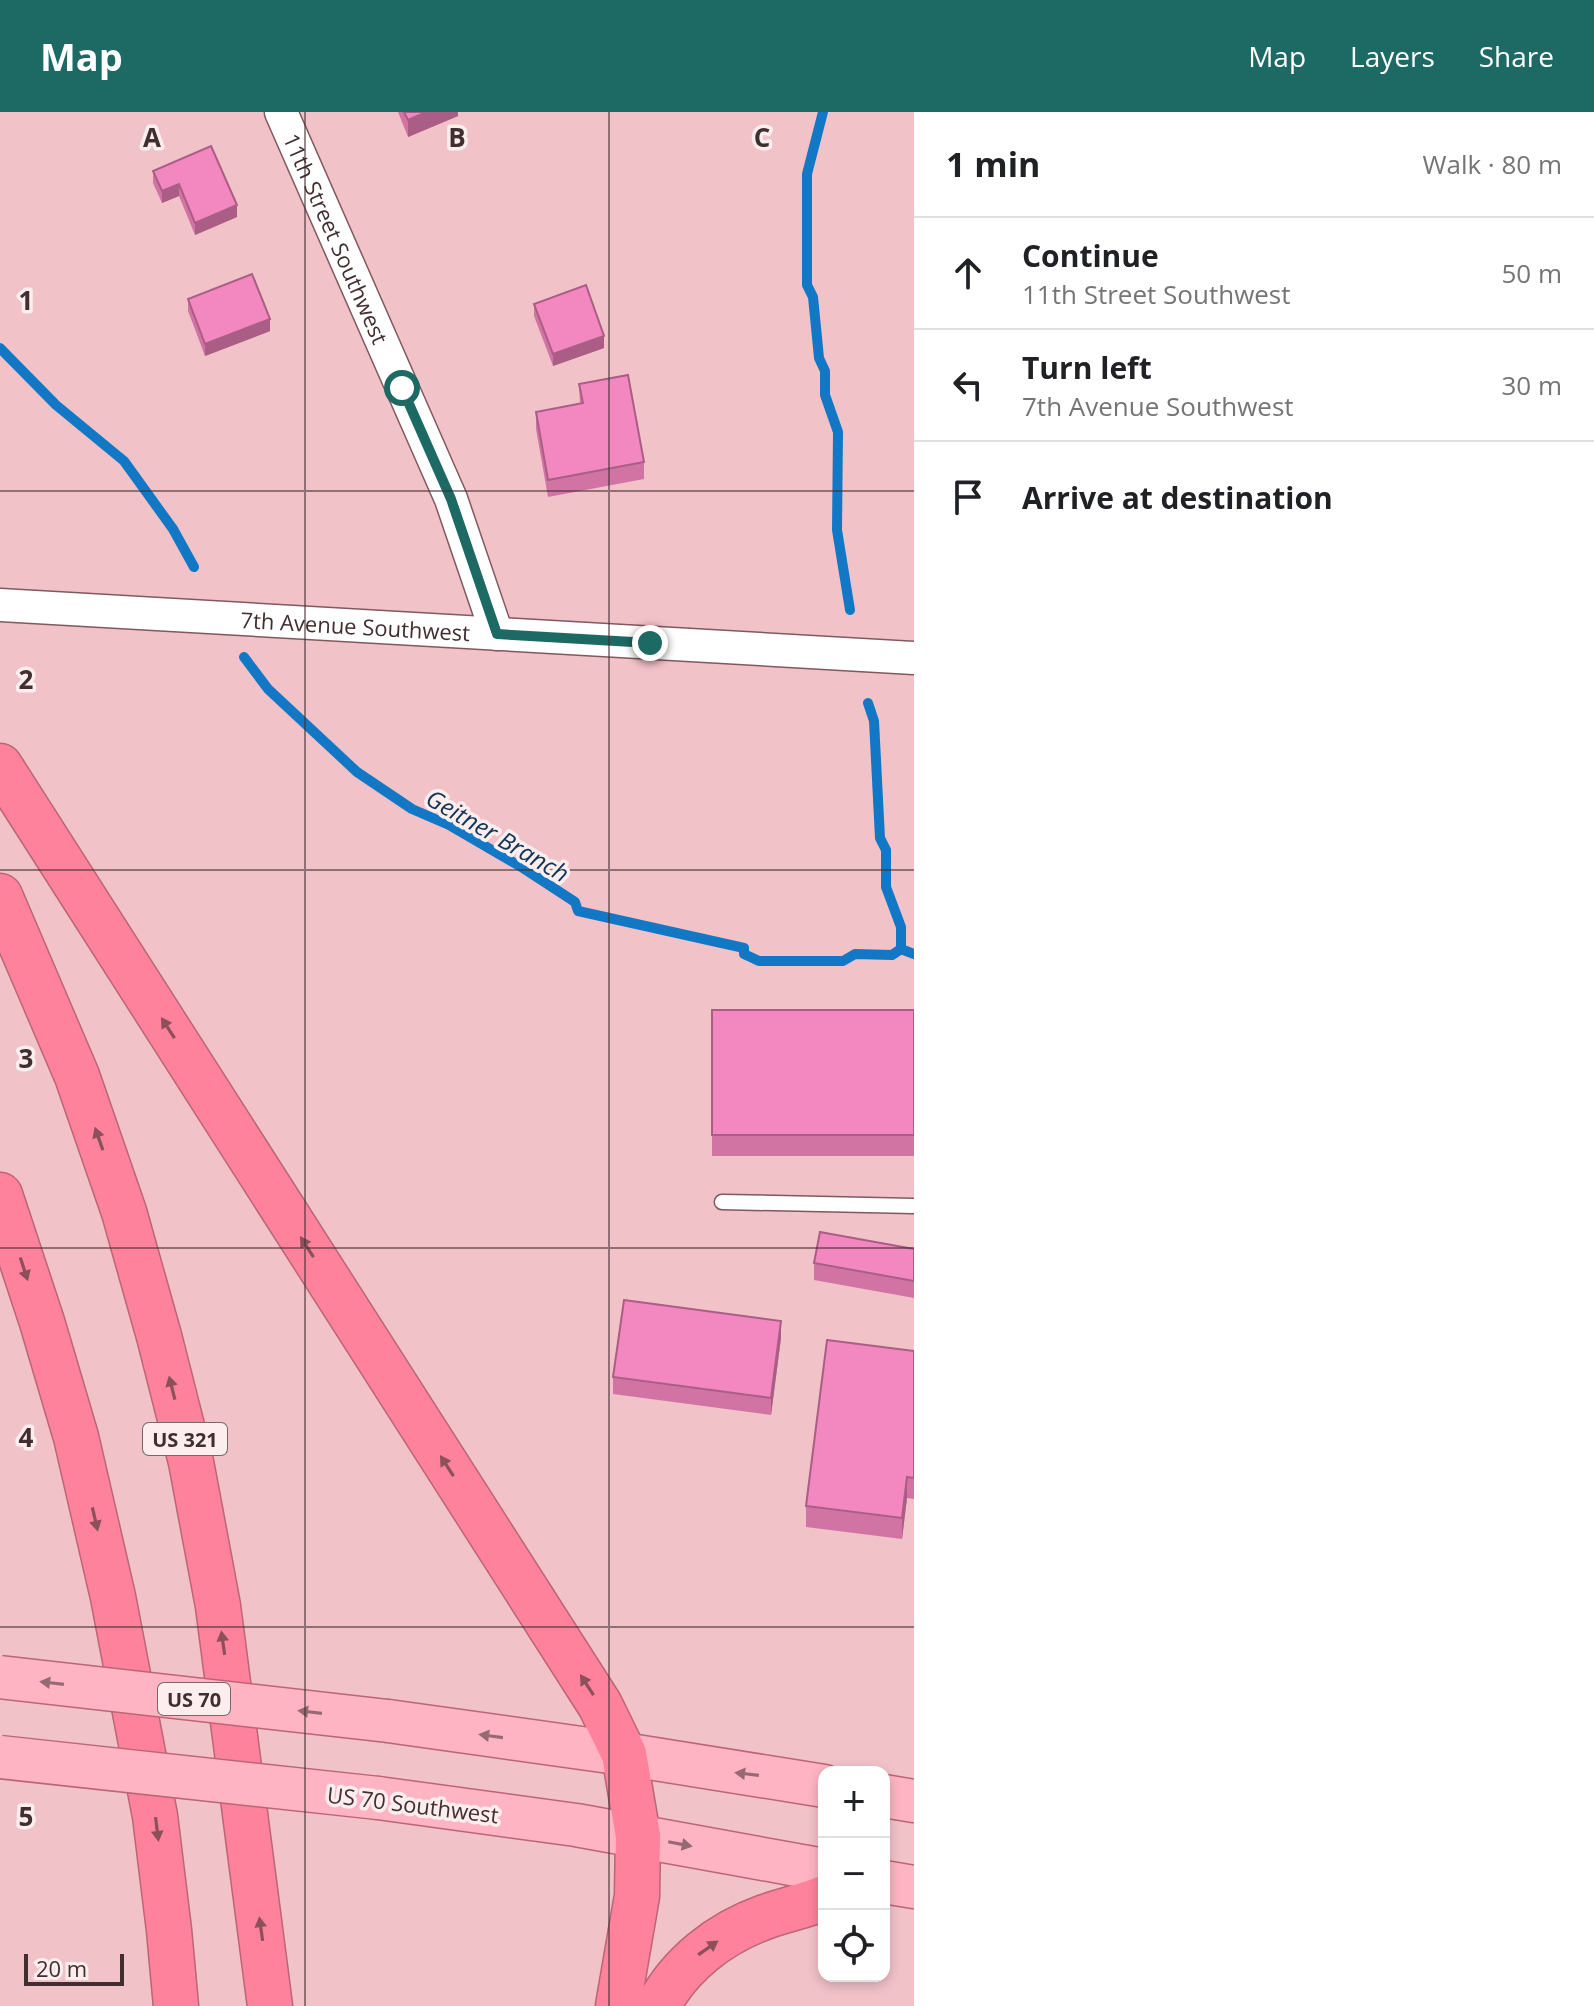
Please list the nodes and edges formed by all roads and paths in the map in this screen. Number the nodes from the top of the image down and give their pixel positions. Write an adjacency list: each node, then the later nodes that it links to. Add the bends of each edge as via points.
1 (281, 112): 3 (street, 11th Street Southwest, via 451,499)
2 (0, 605): 3 (street, 7th Avenue Southwest)
3 (497, 634): 4 (street, 7th Avenue Southwest)
4 (914, 658)
5 (0, 766): 11 (highway, one-way to 5, via 600,1705)
6 (0, 896): 22 (highway, US 321, one-way to 6, via 218,1606 187,1448 124,1212 77,1076)
7 (0, 1195): 21 (highway, one-way to 21, via 76,1437 113,1597 155,1816)
8 (722, 1202): 9 (lane)
9 (914, 1206)
10 (0, 1677): 11 (main road, US 70, one-way to 10, bridge)
11 (624, 1754): 13 (main road, US 70, one-way to 11); 16 (highway)
12 (0, 1757): 16 (main road, US 70 Southwest, bridge, via 378,1798)
13 (818, 1785)
14 (890, 1797): 15 (main road)
15 (914, 1801)
16 (638, 1836): 17 (main road, US 70 Southwest, one-way to 17); 23 (highway, via 637,1896)
17 (818, 1869)
18 (890, 1883): 19 (main road)
19 (914, 1887)
20 (818, 1900): 24 (highway, one-way to 20, via 675,1979 711,1945 760,1918)
21 (176, 2006)
22 (270, 2006)
23 (618, 2006)
24 (658, 2006)

